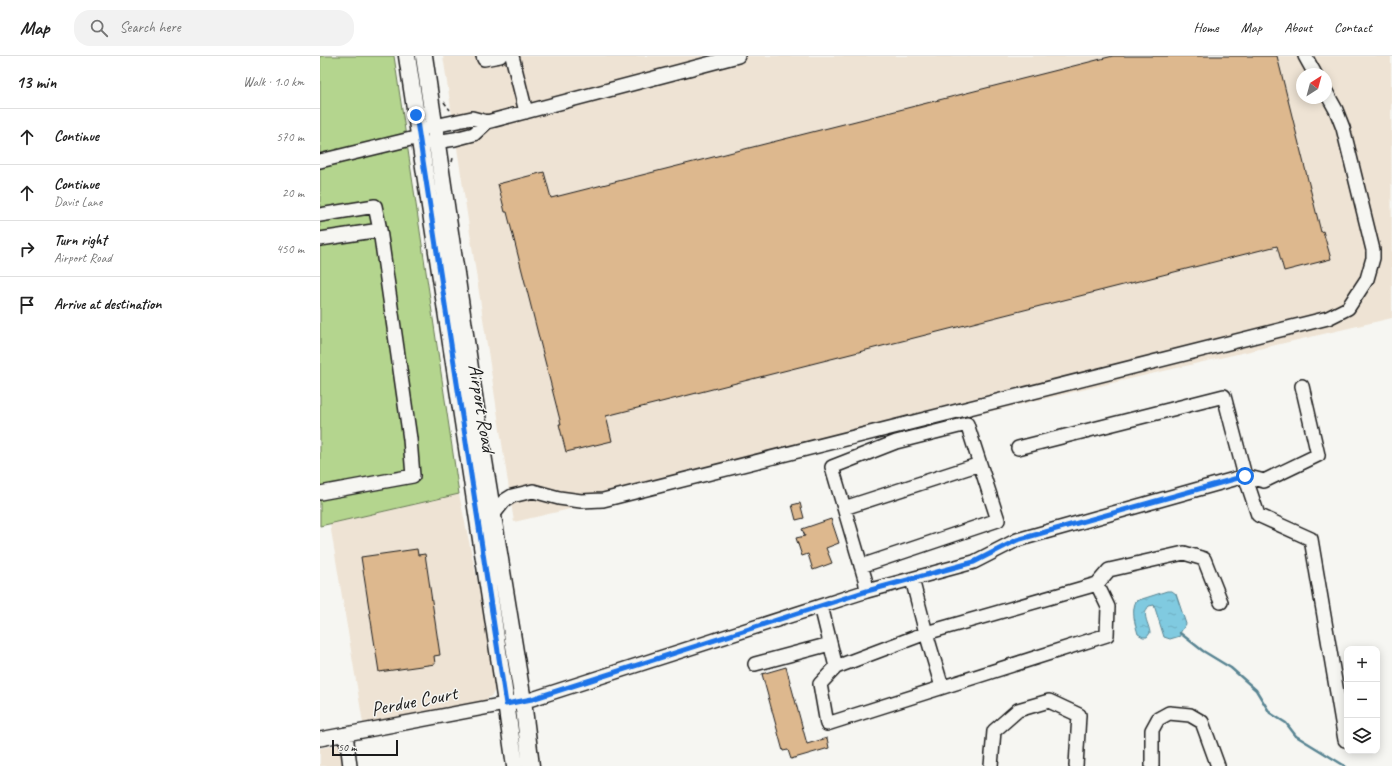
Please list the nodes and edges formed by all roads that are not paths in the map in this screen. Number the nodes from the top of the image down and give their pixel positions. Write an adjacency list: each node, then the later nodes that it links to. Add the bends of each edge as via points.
1 (407, 56): 12 (main road, Airport Road)
2 (424, 56): 11 (main road, Airport Road)
3 (483, 56): 4 (street, via 484,59)
4 (500, 56)
5 (512, 56): 10 (street)
6 (738, 56): 10 (street)
7 (1305, 56): 8 (street)
8 (1312, 68)
9 (1332, 103): 23 (street, via 1343,128 1373,250 1367,279 1348,308 1328,318 603,500 581,501 534,491 512,496)
10 (526, 112): 11 (street, via 487,122 474,134 455,139)
11 (436, 134): 12 (street); 23 (main road, Airport Road)
12 (419, 137): 13 (street); 35 (main road, Airport Road)
13 (320, 161)
14 (320, 215): 15 (street, via 375,206)
15 (380, 230): 16 (street); 21 (street, via 410,438 413,476)
16 (320, 239)
17 (1302, 386): 20 (street, via 1318,455 1264,481)
18 (1018, 448): 20 (street, via 1224,396)
19 (980, 464): 22 (street); 22 (street, via 967,424 896,442 832,467); 24 (street, via 998,520)
20 (1245, 476): 25 (street, Perdue Court, via 1017,540 974,562); 37 (street, via 1258,515 1311,539)
21 (320, 493)
22 (844, 508): 24 (street)
23 (493, 514): 35 (main road, Airport Road)
24 (861, 566): 27 (street)
25 (912, 579): 27 (street, Perdue Court); 30 (street)
26 (1097, 584): 28 (street, via 1109,570 1184,553 1204,559); 30 (street); 34 (street, via 1108,607 1108,635)
27 (867, 591): 29 (street, Perdue Court)
28 (1221, 602)
29 (821, 606): 31 (street); 35 (street, Perdue Court)
30 (926, 633): 33 (street); 34 (street)
31 (830, 644): 32 (street); 33 (street)
32 (755, 664)
33 (836, 667): 34 (street, via 820,684 827,724)
34 (942, 687)
35 (519, 701): 36 (street, Perdue Court); 40 (main road, Airport Road); 41 (main road, Airport Road)
36 (346, 734): 38 (street, Perdue Court); 39 (street)
37 (1344, 734)
38 (320, 739)
39 (350, 766)
40 (515, 766)
41 (531, 766)
42 (991, 766): 43 (street, via 994,731 1018,710 1049,701 1079,715)
43 (1076, 766)
44 (1152, 766): 45 (street, via 1152,730 1158,719 1169,713 1190,715 1202,722)
45 (1218, 766)

